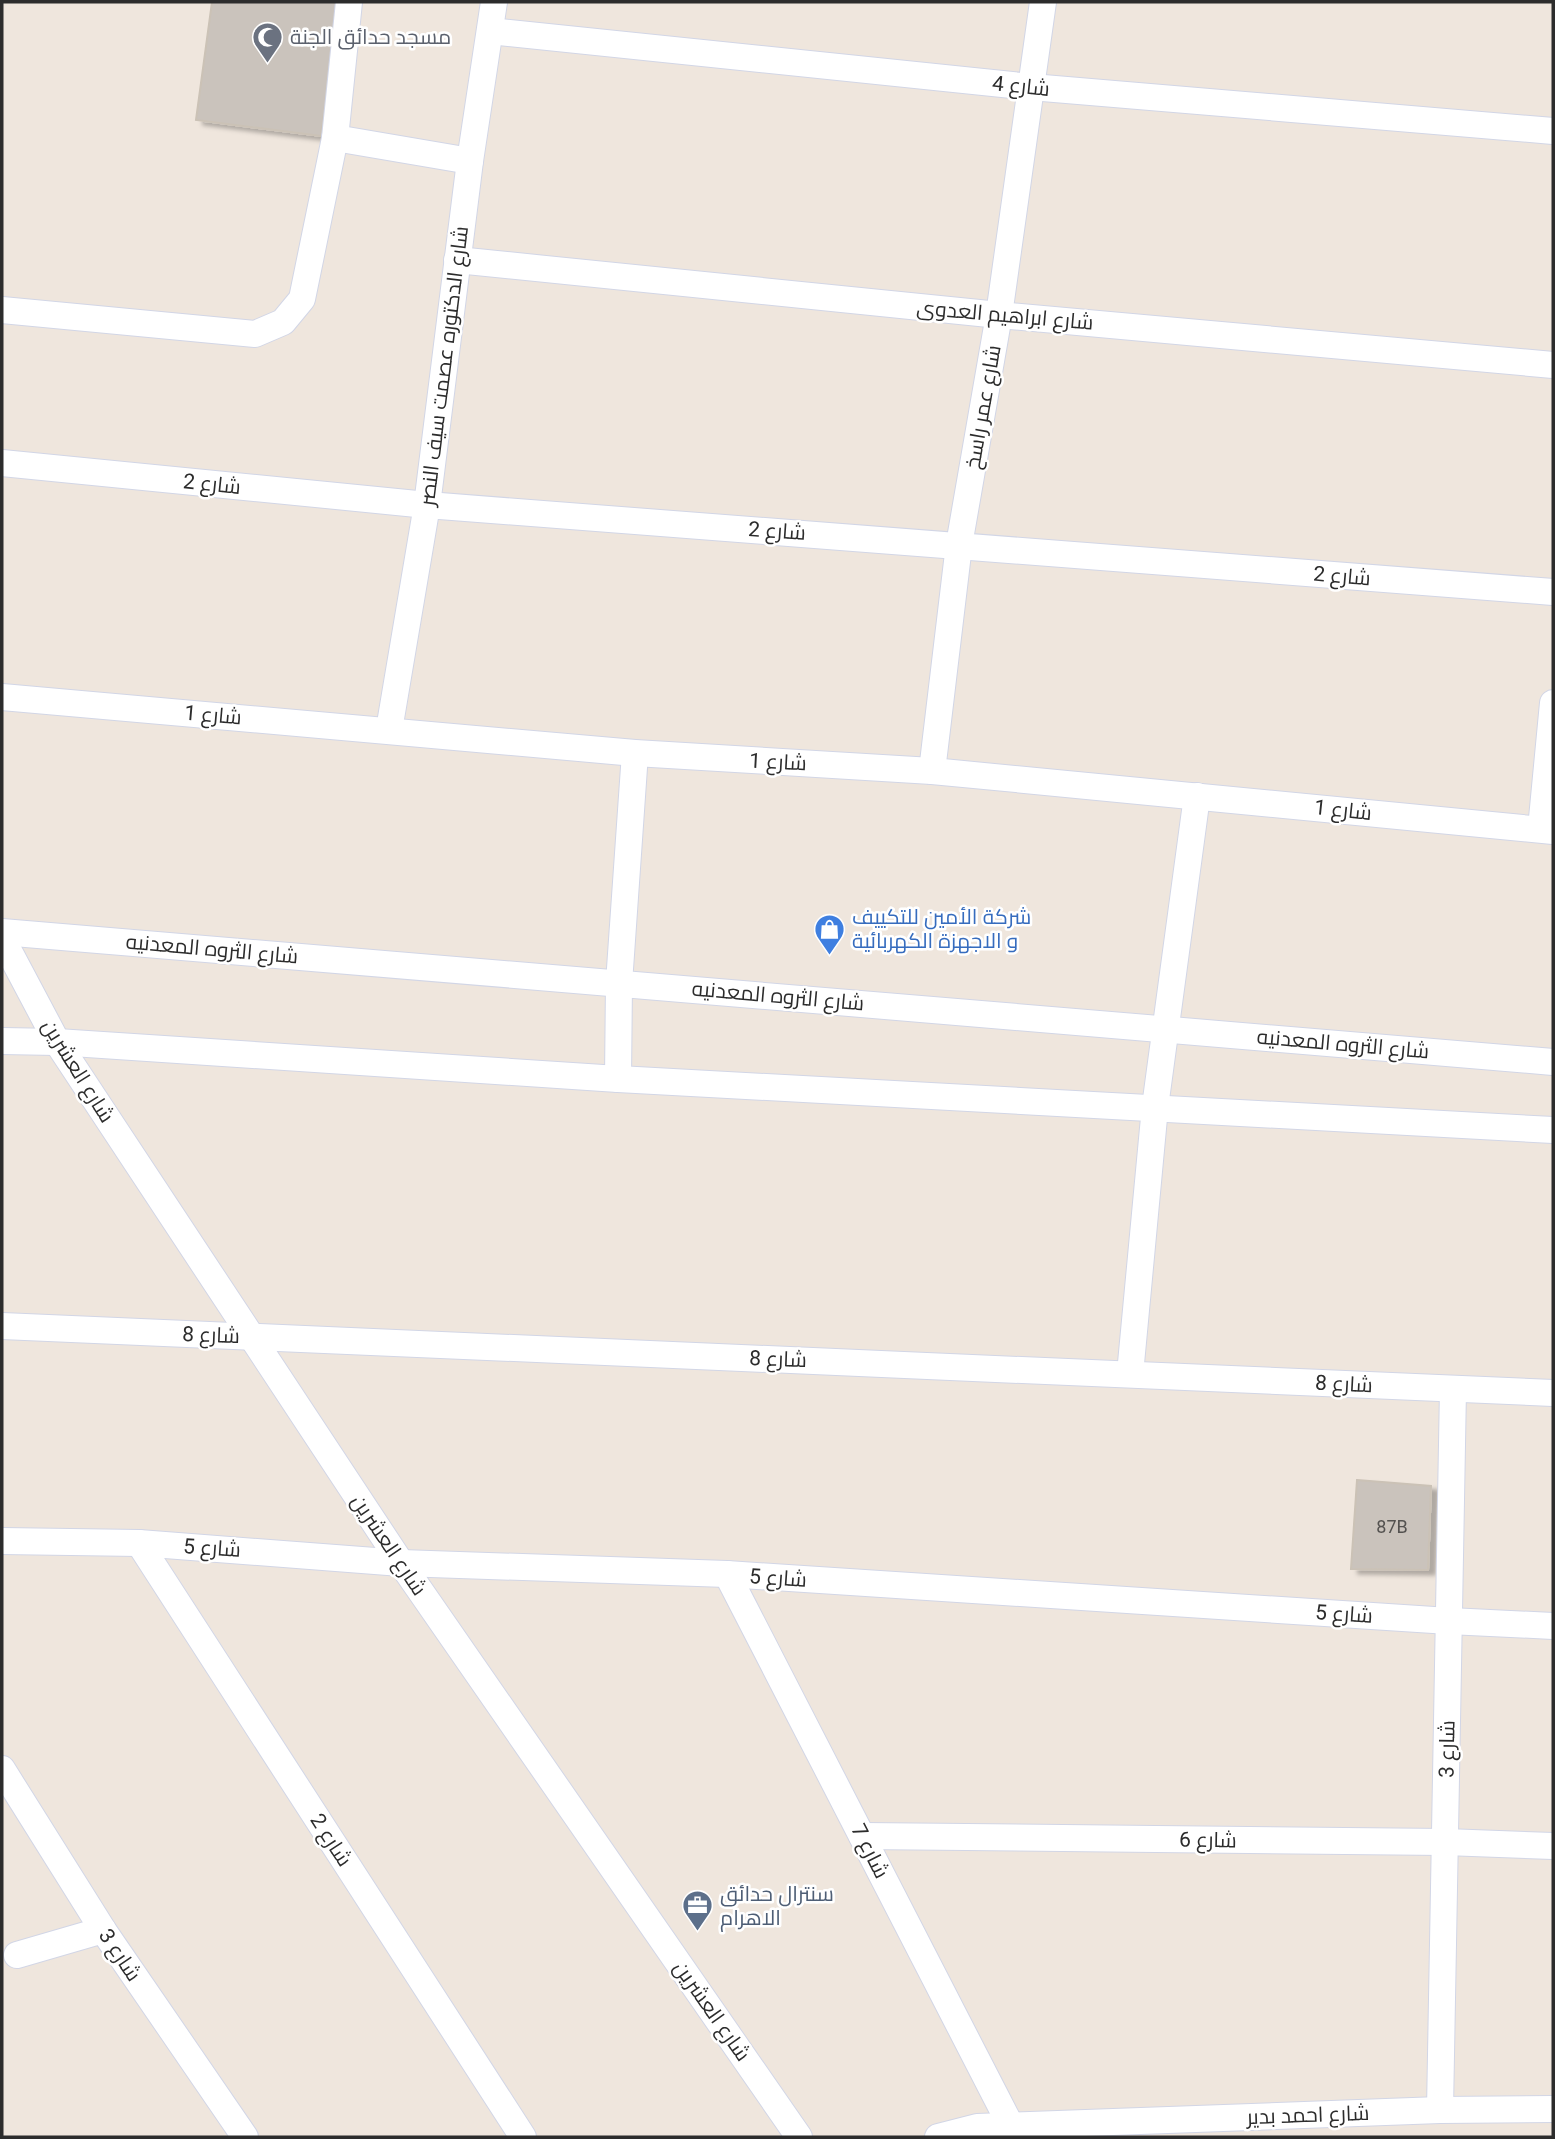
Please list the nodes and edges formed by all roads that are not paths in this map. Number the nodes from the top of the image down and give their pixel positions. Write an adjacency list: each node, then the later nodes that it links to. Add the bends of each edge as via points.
1 (349, 2): 7 (street)
2 (494, 2): 4 (street, شارع الدكتوره عصمت سيف النصر)
3 (1043, 2): 5 (street, شارع عمر راسخ)
4 (490, 31): 5 (street, شارع 4); 8 (street, شارع الدكتوره عصمت سيف النصر)
5 (1031, 88): 6 (street, شارع 4); 11 (street, شارع عمر راسخ)
6 (1553, 131)
7 (334, 138): 8 (street); 10 (street, via 302,299 283,322 255,334)
8 (470, 161): 9 (street, شارع الدكتوره عصمت سيف النصر)
9 (457, 260): 11 (street, شارع ابراهيم العدوى); 14 (street, شارع الدكتوره عصمت سيف النصر)
10 (2, 310)
11 (999, 315): 12 (street, شارع ابراهيم العدوى); 15 (street, شارع عمر راسخ)
12 (1553, 365)
13 (2, 463): 14 (street, شارع 2)
14 (427, 505): 15 (street, شارع 2); 19 (street, شارع الدكتوره عصمت سيف النصر)
15 (959, 545): 16 (street, شارع 2); 21 (street, شارع عمر راسخ)
16 (1553, 592)
17 (2, 697): 19 (street, شارع 1)
18 (1553, 703): 23 (street)
19 (388, 730): 20 (street, شارع 1)
20 (635, 754): 21 (street, شارع 1); 26 (street)
21 (932, 771): 22 (street, شارع 1)
22 (1197, 796): 23 (street, شارع 1); 27 (street)
23 (1547, 830)
24 (2, 932): 26 (street, شارع الثروه المعدنيه)
25 (2, 937): 29 (street, شارع العشرين)
26 (619, 983): 27 (street, شارع الثروه المعدنيه); 31 (street)
27 (1164, 1028): 30 (street, شارع الثروه المعدنيه); 32 (street)
28 (2, 1041): 29 (street)
29 (57, 1042): 31 (street); 35 (street, شارع العشرين)
30 (1553, 1062)
31 (618, 1079): 32 (street)
32 (1155, 1107): 33 (street); 36 (street)
33 (1553, 1129)
34 (2, 1326): 35 (street, شارع 8)
35 (252, 1337): 36 (street, شارع 8); 41 (street, شارع العشرين)
36 (1130, 1374): 37 (street, شارع 8)
37 (1453, 1389): 38 (street, شارع 8); 43 (street, شارع 3)
38 (1553, 1393)
39 (2, 1541): 40 (street, شارع 5)
40 (139, 1543): 41 (street, شارع 5); 55 (street, شارع 2)
41 (401, 1563): 42 (street, شارع 5); 56 (street, شارع العشرين)
42 (727, 1574): 43 (street, شارع 5); 46 (street, شارع 7)
43 (1449, 1621): 44 (street, شارع 5); 47 (street, شارع 3)
44 (1553, 1626)
45 (2, 1769): 49 (street, شارع 3)
46 (862, 1836): 47 (street, شارع 6); 53 (street, شارع 7)
47 (1445, 1842): 48 (street, شارع 6); 52 (street, شارع 3)
48 (1553, 1846)
49 (103, 1930): 50 (street); 54 (street, شارع 3)
50 (17, 1955)
51 (1553, 2109): 52 (street, شارع احمد بدير)
52 (1440, 2110): 53 (street, شارع احمد بدير)
53 (1012, 2128): 57 (street, شارع احمد بدير, via 977,2127)
54 (245, 2137)
55 (523, 2137)
56 (799, 2137)
57 (938, 2137)

